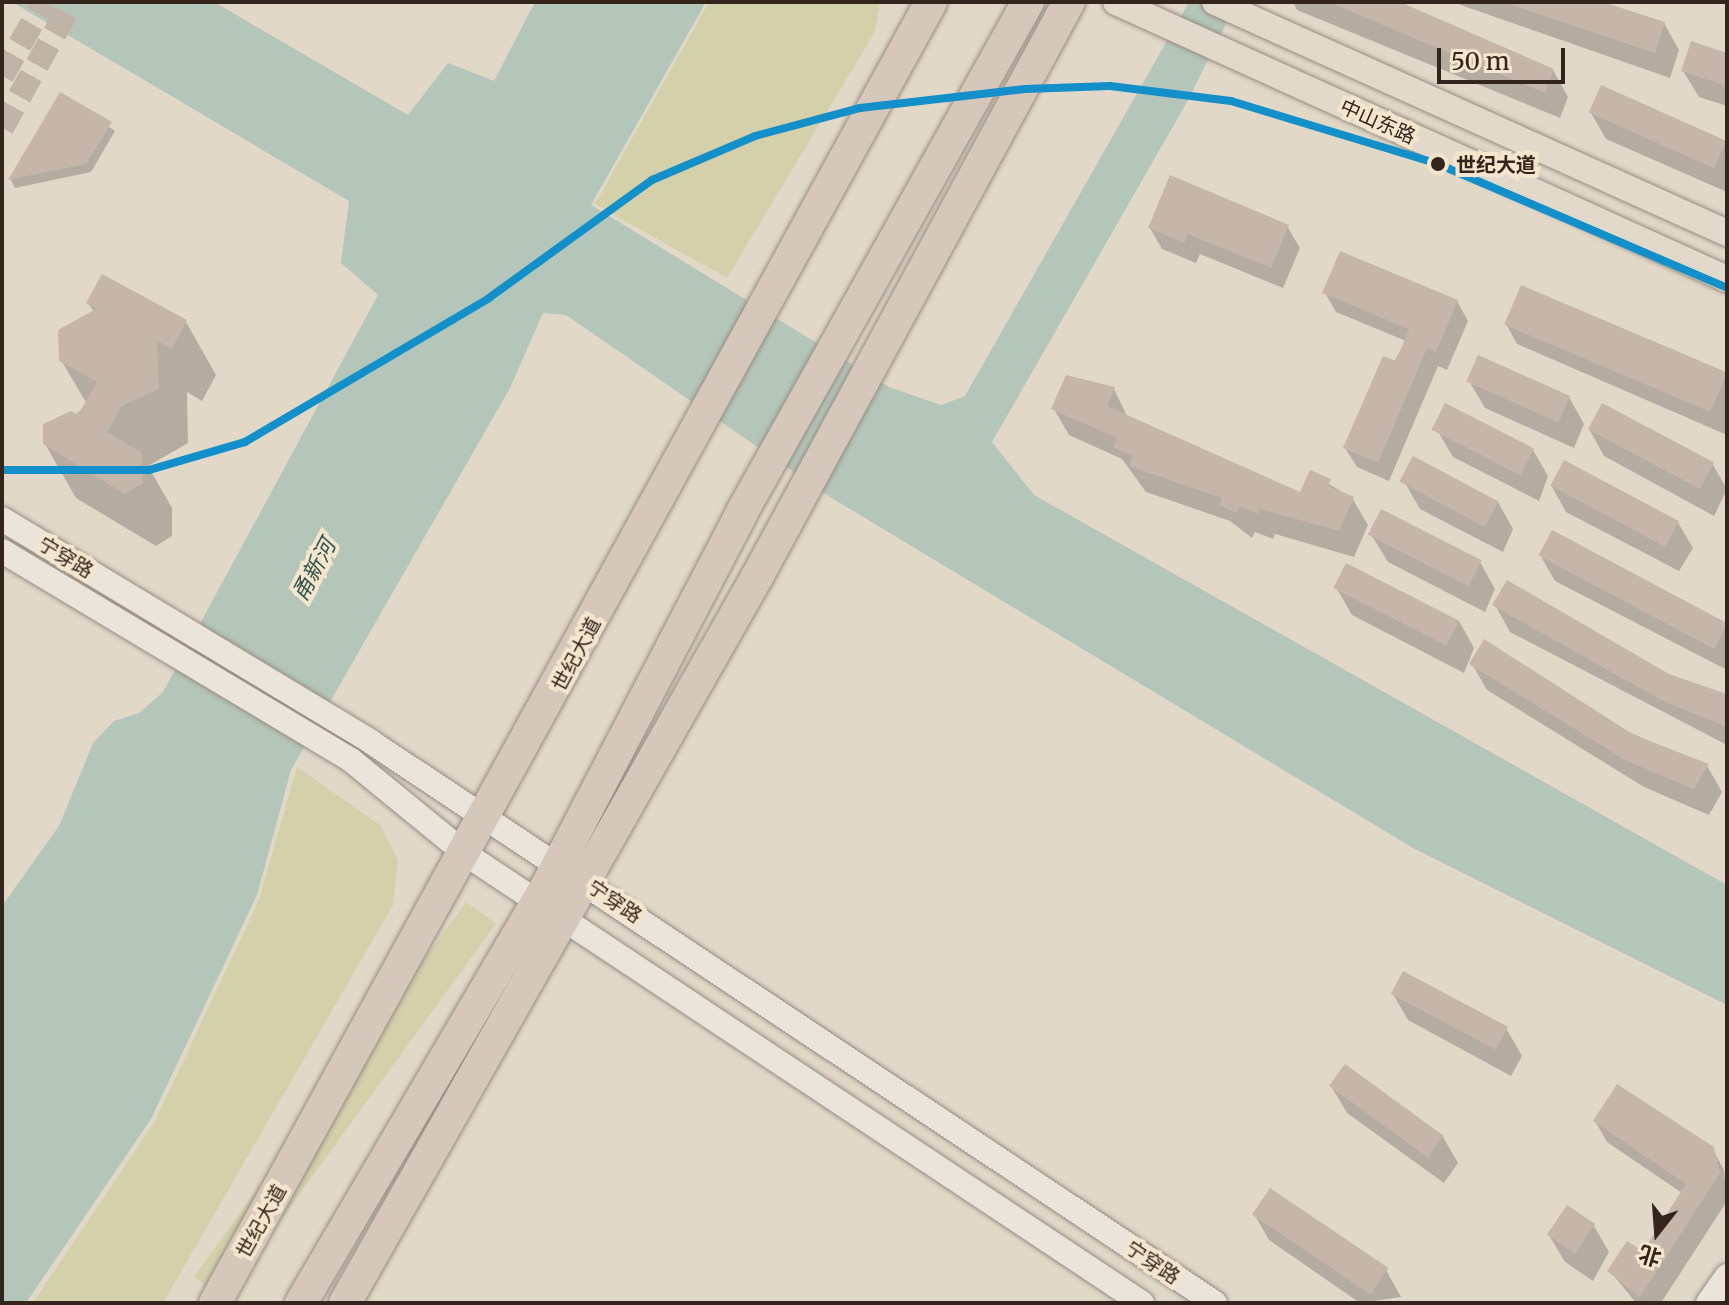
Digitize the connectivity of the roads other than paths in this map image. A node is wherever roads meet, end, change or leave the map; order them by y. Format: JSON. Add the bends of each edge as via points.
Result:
{"nodes":[{"id":1,"x":931,"y":2,"type":"edge"},
{"id":2,"x":1028,"y":2,"type":"edge"},
{"id":3,"x":1069,"y":2,"type":"edge"},
{"id":4,"x":1116,"y":2,"type":"edge"},
{"id":5,"x":1215,"y":2,"type":"edge"},
{"id":6,"x":1727,"y":233,"type":"edge"},
{"id":7,"x":1727,"y":279,"type":"edge"},
{"id":8,"x":2,"y":519,"type":"edge"},
{"id":9,"x":2,"y":551,"type":"edge"},
{"id":10,"x":487,"y":818,"type":"junction"},
{"id":11,"x":467,"y":855,"type":"junction"},
{"id":12,"x":557,"y":864,"type":"junction"},
{"id":13,"x":584,"y":881,"type":"junction"},
{"id":14,"x":550,"y":911,"type":"junction"},
{"id":15,"x":1727,"y":1276,"type":"edge"},
{"id":16,"x":215,"y":1303,"type":"edge"},
{"id":17,"x":301,"y":1303,"type":"edge"},
{"id":18,"x":345,"y":1303,"type":"edge"},
{"id":19,"x":1142,"y":1303,"type":"edge"},
{"id":20,"x":1215,"y":1303,"type":"edge"},
{"id":21,"x":1708,"y":1303,"type":"edge"}],
"edges":[{"from":1,"to":10,"type":"highway","name":"世纪大道"},
{"from":2,"to":12,"type":"highway","via":[[832,361],[742,512]]},
{"from":3,"to":13,"type":"highway"},
{"from":4,"to":7,"type":"main road","name":"中山东路"},
{"from":5,"to":6,"type":"main road","name":"中山东路"},
{"from":8,"to":10,"type":"main road","name":"宁穿路"},
{"from":9,"to":11,"type":"main road","name":"宁穿路","via":[[351,760]]},
{"from":10,"to":11,"type":"highway","name":"世纪大道"},
{"from":10,"to":12,"type":"main road","name":"宁穿路"},
{"from":11,"to":14,"type":"main road","name":"宁穿路"},
{"from":11,"to":16,"type":"highway","name":"世纪大道"},
{"from":12,"to":13,"type":"main road","name":"宁穿路"},
{"from":12,"to":14,"type":"highway"},
{"from":13,"to":14,"type":"highway"},
{"from":13,"to":20,"type":"main road","name":"宁穿路"},
{"from":14,"to":17,"type":"highway"},
{"from":14,"to":18,"type":"highway"},
{"from":14,"to":19,"type":"main road","name":"宁穿路"},
{"from":15,"to":21,"type":"main road"}]}
